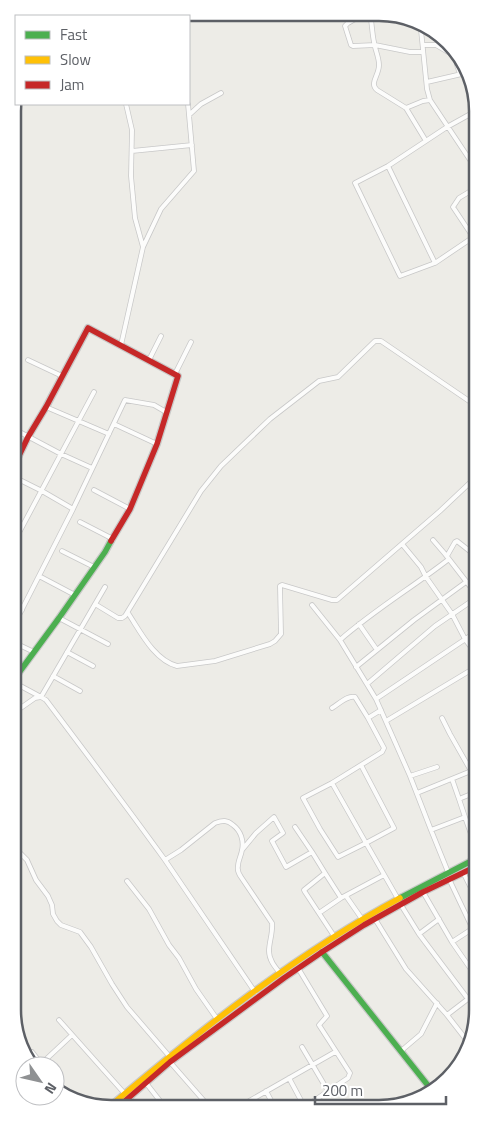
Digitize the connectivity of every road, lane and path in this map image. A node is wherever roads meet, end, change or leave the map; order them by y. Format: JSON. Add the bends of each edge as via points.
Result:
{"nodes":[{"id":1,"x":350,"y":21,"type":"edge"},
{"id":2,"x":371,"y":21,"type":"edge"},
{"id":3,"x":422,"y":32,"type":"edge"},
{"id":4,"x":374,"y":45,"type":"junction"},
{"id":5,"x":422,"y":46,"type":"junction"},
{"id":6,"x":446,"y":51,"type":"edge"},
{"id":7,"x":423,"y":52,"type":"junction"},
{"id":8,"x":459,"y":71,"type":"edge"},
{"id":9,"x":460,"y":74,"type":"joint"},
{"id":10,"x":427,"y":82,"type":"junction"},
{"id":11,"x":221,"y":93,"type":"dead end"},
{"id":12,"x":430,"y":100,"type":"junction"},
{"id":13,"x":126,"y":105,"type":"edge"},
{"id":14,"x":188,"y":105,"type":"edge"},
{"id":15,"x":406,"y":108,"type":"junction"},
{"id":16,"x":189,"y":115,"type":"junction"},
{"id":17,"x":469,"y":116,"type":"edge"},
{"id":18,"x":448,"y":127,"type":"junction"},
{"id":19,"x":426,"y":141,"type":"junction"},
{"id":20,"x":192,"y":145,"type":"junction"},
{"id":21,"x":132,"y":151,"type":"junction"},
{"id":22,"x":469,"y":158,"type":"edge"},
{"id":23,"x":388,"y":166,"type":"junction"},
{"id":24,"x":469,"y":192,"type":"edge"},
{"id":25,"x":469,"y":229,"type":"edge"},
{"id":26,"x":469,"y":240,"type":"edge"},
{"id":27,"x":143,"y":247,"type":"junction"},
{"id":28,"x":436,"y":263,"type":"junction"},
{"id":29,"x":160,"y":336,"type":"dead end"},
{"id":30,"x":191,"y":342,"type":"dead end"},
{"id":31,"x":121,"y":345,"type":"junction"},
{"id":32,"x":28,"y":360,"type":"dead end"},
{"id":33,"x":149,"y":360,"type":"junction"},
{"id":34,"x":175,"y":374,"type":"junction"},
{"id":35,"x":62,"y":376,"type":"junction"},
{"id":36,"x":94,"y":392,"type":"dead end"},
{"id":37,"x":469,"y":401,"type":"edge"},
{"id":38,"x":46,"y":407,"type":"junction"},
{"id":39,"x":166,"y":412,"type":"junction"},
{"id":40,"x":79,"y":421,"type":"junction"},
{"id":41,"x":114,"y":424,"type":"junction"},
{"id":42,"x":21,"y":433,"type":"edge"},
{"id":43,"x":109,"y":434,"type":"junction"},
{"id":44,"x":28,"y":437,"type":"junction"},
{"id":45,"x":157,"y":444,"type":"junction"},
{"id":46,"x":21,"y":452,"type":"edge"},
{"id":47,"x":61,"y":454,"type":"junction"},
{"id":48,"x":92,"y":468,"type":"junction"},
{"id":49,"x":21,"y":480,"type":"edge"},
{"id":50,"x":469,"y":481,"type":"edge"},
{"id":51,"x":94,"y":490,"type":"dead end"},
{"id":52,"x":42,"y":491,"type":"junction"},
{"id":53,"x":73,"y":509,"type":"junction"},
{"id":54,"x":130,"y":509,"type":"junction"},
{"id":55,"x":80,"y":522,"type":"dead end"},
{"id":56,"x":21,"y":529,"type":"edge"},
{"id":57,"x":113,"y":539,"type":"junction"},
{"id":58,"x":433,"y":540,"type":"dead end"},
{"id":59,"x":402,"y":544,"type":"junction"},
{"id":60,"x":469,"y":550,"type":"edge"},
{"id":61,"x":62,"y":551,"type":"dead end"},
{"id":62,"x":448,"y":557,"type":"junction"},
{"id":63,"x":94,"y":568,"type":"junction"},
{"id":64,"x":39,"y":576,"type":"junction"},
{"id":65,"x":426,"y":577,"type":"junction"},
{"id":66,"x":466,"y":582,"type":"junction"},
{"id":67,"x":105,"y":586,"type":"dead end"},
{"id":68,"x":469,"y":586,"type":"edge"},
{"id":69,"x":75,"y":595,"type":"junction"},
{"id":70,"x":442,"y":600,"type":"junction"},
{"id":71,"x":469,"y":603,"type":"edge"},
{"id":72,"x":95,"y":604,"type":"junction"},
{"id":73,"x":312,"y":605,"type":"dead end"},
{"id":74,"x":22,"y":610,"type":"edge"},
{"id":75,"x":128,"y":613,"type":"junction"},
{"id":76,"x":452,"y":614,"type":"junction"},
{"id":77,"x":59,"y":618,"type":"junction"},
{"id":78,"x":359,"y":624,"type":"junction"},
{"id":79,"x":80,"y":629,"type":"junction"},
{"id":80,"x":469,"y":636,"type":"edge"},
{"id":81,"x":465,"y":639,"type":"junction"},
{"id":82,"x":340,"y":640,"type":"junction"},
{"id":83,"x":108,"y":644,"type":"dead end"},
{"id":84,"x":469,"y":644,"type":"edge"},
{"id":85,"x":21,"y":646,"type":"edge"},
{"id":86,"x":377,"y":650,"type":"junction"},
{"id":87,"x":34,"y":652,"type":"junction"},
{"id":88,"x":67,"y":652,"type":"junction"},
{"id":89,"x":93,"y":666,"type":"dead end"},
{"id":90,"x":356,"y":667,"type":"junction"},
{"id":91,"x":21,"y":670,"type":"edge"},
{"id":92,"x":469,"y":671,"type":"edge"},
{"id":93,"x":53,"y":676,"type":"junction"},
{"id":94,"x":367,"y":684,"type":"junction"},
{"id":95,"x":21,"y":686,"type":"edge"},
{"id":96,"x":80,"y":691,"type":"dead end"},
{"id":97,"x":41,"y":697,"type":"junction"},
{"id":98,"x":376,"y":699,"type":"junction"},
{"id":99,"x":21,"y":708,"type":"edge"},
{"id":100,"x":332,"y":708,"type":"dead end"},
{"id":101,"x":381,"y":710,"type":"junction"},
{"id":102,"x":368,"y":718,"type":"junction"},
{"id":103,"x":442,"y":718,"type":"dead end"},
{"id":104,"x":386,"y":721,"type":"junction"},
{"id":105,"x":361,"y":765,"type":"junction"},
{"id":106,"x":437,"y":767,"type":"dead end"},
{"id":107,"x":469,"y":767,"type":"edge"},
{"id":108,"x":469,"y":772,"type":"edge"},
{"id":109,"x":410,"y":776,"type":"junction"},
{"id":110,"x":452,"y":779,"type":"junction"},
{"id":111,"x":332,"y":783,"type":"junction"},
{"id":112,"x":417,"y":793,"type":"junction"},
{"id":113,"x":469,"y":795,"type":"edge"},
{"id":114,"x":459,"y":799,"type":"junction"},
{"id":115,"x":465,"y":817,"type":"junction"},
{"id":116,"x":295,"y":827,"type":"dead end"},
{"id":117,"x":469,"y":828,"type":"edge"},
{"id":118,"x":431,"y":830,"type":"junction"},
{"id":119,"x":366,"y":843,"type":"junction"},
{"id":120,"x":242,"y":850,"type":"junction"},
{"id":121,"x":312,"y":852,"type":"junction"},
{"id":122,"x":21,"y":854,"type":"edge"},
{"id":123,"x":166,"y":860,"type":"junction"},
{"id":124,"x":469,"y":862,"type":"edge"},
{"id":125,"x":469,"y":869,"type":"edge"},
{"id":126,"x":448,"y":872,"type":"junction"},
{"id":127,"x":463,"y":872,"type":"junction"},
{"id":128,"x":325,"y":873,"type":"junction"},
{"id":129,"x":384,"y":875,"type":"junction"},
{"id":130,"x":449,"y":879,"type":"junction"},
{"id":131,"x":127,"y":881,"type":"dead end"},
{"id":132,"x":469,"y":884,"type":"edge"},
{"id":133,"x":423,"y":892,"type":"junction"},
{"id":134,"x":346,"y":896,"type":"junction"},
{"id":135,"x":341,"y":898,"type":"junction"},
{"id":136,"x":398,"y":899,"type":"junction"},
{"id":137,"x":401,"y":905,"type":"junction"},
{"id":138,"x":319,"y":913,"type":"junction"},
{"id":139,"x":362,"y":919,"type":"junction"},
{"id":140,"x":376,"y":919,"type":"junction"},
{"id":141,"x":439,"y":919,"type":"junction"},
{"id":142,"x":469,"y":922,"type":"edge"},
{"id":143,"x":469,"y":931,"type":"edge"},
{"id":144,"x":418,"y":934,"type":"junction"},
{"id":145,"x":334,"y":936,"type":"junction"},
{"id":146,"x":452,"y":942,"type":"junction"},
{"id":147,"x":322,"y":952,"type":"junction"},
{"id":148,"x":469,"y":966,"type":"edge"},
{"id":149,"x":298,"y":968,"type":"junction"},
{"id":150,"x":280,"y":973,"type":"junction"},
{"id":151,"x":255,"y":992,"type":"junction"},
{"id":152,"x":468,"y":998,"type":"joint"},
{"id":153,"x":437,"y":1003,"type":"junction"},
{"id":154,"x":447,"y":1015,"type":"junction"},
{"id":155,"x":217,"y":1019,"type":"junction"},
{"id":156,"x":59,"y":1020,"type":"dead end"},
{"id":157,"x":72,"y":1035,"type":"junction"},
{"id":158,"x":464,"y":1037,"type":"edge"},
{"id":159,"x":302,"y":1047,"type":"dead end"},
{"id":160,"x":401,"y":1051,"type":"junction"},
{"id":161,"x":32,"y":1052,"type":"dead end"},
{"id":162,"x":335,"y":1052,"type":"junction"},
{"id":163,"x":35,"y":1056,"type":"edge"},
{"id":164,"x":51,"y":1056,"type":"edge"},
{"id":165,"x":170,"y":1060,"type":"junction"},
{"id":166,"x":313,"y":1065,"type":"junction"},
{"id":167,"x":289,"y":1078,"type":"junction"},
{"id":168,"x":146,"y":1083,"type":"junction"},
{"id":169,"x":428,"y":1086,"type":"edge"},
{"id":170,"x":266,"y":1091,"type":"junction"},
{"id":171,"x":328,"y":1091,"type":"junction"},
{"id":172,"x":124,"y":1094,"type":"junction"},
{"id":173,"x":118,"y":1100,"type":"edge"},
{"id":174,"x":125,"y":1100,"type":"edge"},
{"id":175,"x":159,"y":1100,"type":"edge"},
{"id":176,"x":203,"y":1100,"type":"edge"},
{"id":177,"x":251,"y":1100,"type":"edge"},
{"id":178,"x":271,"y":1100,"type":"edge"},
{"id":179,"x":302,"y":1100,"type":"edge"},
{"id":180,"x":314,"y":1100,"type":"edge"}],
"edges":[{"from":1,"to":4,"type":"street","via":[[345,26],[350,44]]},
{"from":2,"to":4,"type":"street"},
{"from":3,"to":5,"type":"street"},
{"from":4,"to":7,"type":"street"},
{"from":4,"to":15,"type":"street","via":[[379,66],[373,87]]},
{"from":5,"to":6,"type":"street","via":[[436,45]]},
{"from":5,"to":7,"type":"street"},
{"from":7,"to":10,"type":"street"},
{"from":8,"to":9,"type":"street"},
{"from":9,"to":10,"type":"street"},
{"from":10,"to":12,"type":"street"},
{"from":11,"to":16,"type":"street"},
{"from":12,"to":15,"type":"street"},
{"from":12,"to":18,"type":"street"},
{"from":13,"to":21,"type":"street","via":[[132,130]]},
{"from":14,"to":16,"type":"street"},
{"from":15,"to":19,"type":"street"},
{"from":16,"to":20,"type":"street"},
{"from":17,"to":18,"type":"street"},
{"from":18,"to":19,"type":"street"},
{"from":18,"to":22,"type":"street"},
{"from":19,"to":23,"type":"street"},
{"from":20,"to":21,"type":"street"},
{"from":20,"to":27,"type":"street","via":[[194,171],[161,209]]},
{"from":21,"to":27,"type":"street","via":[[135,218]]},
{"from":23,"to":28,"type":"street"},
{"from":23,"to":28,"type":"street","via":[[355,183],[400,276]]},
{"from":24,"to":25,"type":"street","via":[[453,206]]},
{"from":26,"to":28,"type":"street"},
{"from":27,"to":31,"type":"street"},
{"from":29,"to":33,"type":"street"},
{"from":30,"to":34,"type":"street"},
{"from":31,"to":33,"type":"main road"},
{"from":31,"to":35,"type":"main road","via":[[88,328]]},
{"from":32,"to":35,"type":"street"},
{"from":33,"to":34,"type":"main road"},
{"from":34,"to":39,"type":"main road","via":[[178,376]]},
{"from":35,"to":38,"type":"main road"},
{"from":36,"to":40,"type":"street"},
{"from":37,"to":75,"type":"street","via":[[381,341],[375,341],[338,377],[319,381],[270,418],[221,466],[201,491]]},
{"from":38,"to":40,"type":"street"},
{"from":38,"to":44,"type":"main road"},
{"from":39,"to":41,"type":"street","via":[[125,400]]},
{"from":39,"to":45,"type":"main road"},
{"from":40,"to":43,"type":"street"},
{"from":40,"to":47,"type":"street"},
{"from":41,"to":43,"type":"street"},
{"from":41,"to":45,"type":"street"},
{"from":42,"to":44,"type":"street"},
{"from":43,"to":48,"type":"street"},
{"from":44,"to":46,"type":"main road"},
{"from":44,"to":47,"type":"street"},
{"from":45,"to":54,"type":"main road"},
{"from":47,"to":48,"type":"street"},
{"from":47,"to":52,"type":"street"},
{"from":48,"to":53,"type":"street"},
{"from":49,"to":52,"type":"street"},
{"from":50,"to":59,"type":"street"},
{"from":51,"to":54,"type":"street"},
{"from":52,"to":53,"type":"street"},
{"from":52,"to":56,"type":"street"},
{"from":53,"to":64,"type":"street"},
{"from":54,"to":57,"type":"main road"},
{"from":55,"to":57,"type":"street"},
{"from":57,"to":63,"type":"main road"},
{"from":58,"to":62,"type":"street"},
{"from":59,"to":65,"type":"street"},
{"from":59,"to":75,"type":"street","via":[[337,600],[280,586],[281,634],[278,638],[270,644],[215,661],[172,665],[152,649]]},
{"from":60,"to":62,"type":"street","via":[[457,541]]},
{"from":61,"to":63,"type":"street"},
{"from":62,"to":65,"type":"street"},
{"from":62,"to":66,"type":"street"},
{"from":63,"to":69,"type":"main road"},
{"from":64,"to":69,"type":"street"},
{"from":64,"to":74,"type":"street"},
{"from":65,"to":70,"type":"street"},
{"from":65,"to":78,"type":"street"},
{"from":66,"to":68,"type":"street"},
{"from":66,"to":70,"type":"street"},
{"from":67,"to":72,"type":"street"},
{"from":69,"to":77,"type":"main road"},
{"from":70,"to":76,"type":"street"},
{"from":70,"to":86,"type":"street"},
{"from":71,"to":76,"type":"street"},
{"from":72,"to":75,"type":"street","via":[[118,618]]},
{"from":72,"to":79,"type":"street"},
{"from":73,"to":82,"type":"street"},
{"from":76,"to":81,"type":"street"},
{"from":76,"to":94,"type":"street"},
{"from":77,"to":79,"type":"street"},
{"from":77,"to":87,"type":"main road"},
{"from":78,"to":82,"type":"street"},
{"from":78,"to":86,"type":"street"},
{"from":79,"to":83,"type":"street"},
{"from":79,"to":88,"type":"street"},
{"from":80,"to":81,"type":"street"},
{"from":81,"to":84,"type":"street"},
{"from":81,"to":98,"type":"street"},
{"from":82,"to":90,"type":"street"},
{"from":85,"to":87,"type":"street"},
{"from":86,"to":90,"type":"street"},
{"from":87,"to":91,"type":"main road"},
{"from":88,"to":89,"type":"street"},
{"from":88,"to":93,"type":"street"},
{"from":90,"to":94,"type":"street"},
{"from":92,"to":104,"type":"street"},
{"from":93,"to":96,"type":"street"},
{"from":93,"to":97,"type":"street"},
{"from":94,"to":98,"type":"street"},
{"from":95,"to":97,"type":"street"},
{"from":97,"to":99,"type":"street"},
{"from":97,"to":123,"type":"street"},
{"from":98,"to":101,"type":"street"},
{"from":100,"to":102,"type":"street","via":[[352,696]]},
{"from":101,"to":102,"type":"street"},
{"from":101,"to":104,"type":"street"},
{"from":102,"to":105,"type":"street","via":[[384,748]]},
{"from":103,"to":107,"type":"street"},
{"from":104,"to":109,"type":"street"},
{"from":105,"to":111,"type":"street"},
{"from":105,"to":119,"type":"street","via":[[394,828]]},
{"from":106,"to":109,"type":"street"},
{"from":108,"to":110,"type":"street"},
{"from":109,"to":112,"type":"street"},
{"from":110,"to":112,"type":"street"},
{"from":110,"to":114,"type":"street"},
{"from":111,"to":119,"type":"street"},
{"from":111,"to":119,"type":"street","via":[[303,798],[316,822],[338,857]]},
{"from":112,"to":118,"type":"street"},
{"from":113,"to":114,"type":"street"},
{"from":114,"to":115,"type":"street"},
{"from":115,"to":117,"type":"street"},
{"from":115,"to":118,"type":"street"},
{"from":116,"to":121,"type":"street"},
{"from":118,"to":126,"type":"street"},
{"from":119,"to":129,"type":"street"},
{"from":120,"to":121,"type":"street","via":[[274,817],[282,833],[272,841],[286,867]]},
{"from":120,"to":123,"type":"street","via":[[238,829],[221,820]]},
{"from":120,"to":150,"type":"street","via":[[238,871],[272,923],[269,951]]},
{"from":121,"to":128,"type":"street"},
{"from":122,"to":165,"type":"street","via":[[52,905],[57,921],[80,932],[127,1008]]},
{"from":123,"to":151,"type":"street"},
{"from":124,"to":126,"type":"main road"},
{"from":125,"to":127,"type":"main road"},
{"from":126,"to":136,"type":"main road"},
{"from":127,"to":130,"type":"main road"},
{"from":127,"to":132,"type":"street"},
{"from":128,"to":135,"type":"street"},
{"from":128,"to":138,"type":"street","via":[[304,890]]},
{"from":129,"to":134,"type":"street"},
{"from":129,"to":136,"type":"street"},
{"from":130,"to":133,"type":"main road"},
{"from":130,"to":142,"type":"street"},
{"from":131,"to":155,"type":"street","via":[[149,909]]},
{"from":133,"to":137,"type":"main road"},
{"from":133,"to":141,"type":"street"},
{"from":134,"to":135,"type":"street"},
{"from":134,"to":139,"type":"street"},
{"from":135,"to":138,"type":"street"},
{"from":136,"to":139,"type":"main road"},
{"from":137,"to":140,"type":"main road"},
{"from":137,"to":144,"type":"street"},
{"from":138,"to":145,"type":"street"},
{"from":139,"to":145,"type":"main road"},
{"from":140,"to":147,"type":"main road"},
{"from":140,"to":153,"type":"street","via":[[406,968]]},
{"from":141,"to":144,"type":"street"},
{"from":141,"to":146,"type":"street"},
{"from":143,"to":146,"type":"street"},
{"from":144,"to":152,"type":"street"},
{"from":145,"to":150,"type":"main road"},
{"from":146,"to":148,"type":"street"},
{"from":147,"to":149,"type":"main road"},
{"from":147,"to":160,"type":"main road"},
{"from":149,"to":162,"type":"street","via":[[327,1016],[319,1026]]},
{"from":149,"to":165,"type":"main road"},
{"from":150,"to":151,"type":"main road"},
{"from":151,"to":155,"type":"main road"},
{"from":152,"to":154,"type":"street"},
{"from":153,"to":154,"type":"street"},
{"from":153,"to":160,"type":"street","via":[[421,1034]]},
{"from":154,"to":158,"type":"street"},
{"from":155,"to":165,"type":"main road"},
{"from":156,"to":157,"type":"street"},
{"from":157,"to":164,"type":"street"},
{"from":157,"to":172,"type":"street"},
{"from":159,"to":166,"type":"street"},
{"from":160,"to":169,"type":"main road"},
{"from":161,"to":163,"type":"street"},
{"from":162,"to":166,"type":"street"},
{"from":162,"to":171,"type":"street","via":[[350,1073],[348,1078]]},
{"from":165,"to":168,"type":"main road"},
{"from":165,"to":172,"type":"main road"},
{"from":165,"to":176,"type":"street"},
{"from":166,"to":167,"type":"street"},
{"from":166,"to":171,"type":"street"},
{"from":167,"to":170,"type":"street"},
{"from":167,"to":179,"type":"street"},
{"from":168,"to":174,"type":"main road"},
{"from":168,"to":175,"type":"street"},
{"from":170,"to":177,"type":"street"},
{"from":170,"to":178,"type":"street"},
{"from":171,"to":180,"type":"street"},
{"from":172,"to":173,"type":"main road"}]}
